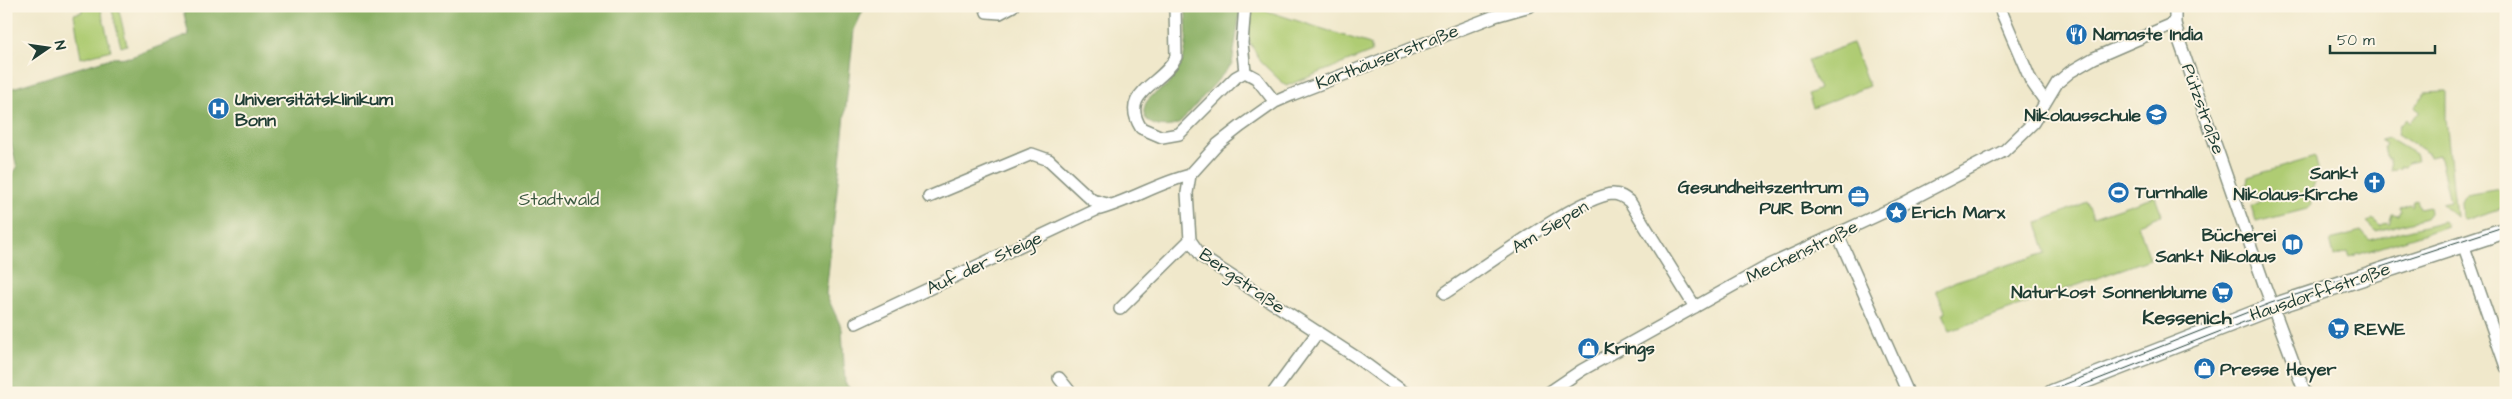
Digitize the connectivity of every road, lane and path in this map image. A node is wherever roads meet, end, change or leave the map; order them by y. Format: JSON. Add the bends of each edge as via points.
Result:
{"nodes":[{"id":1,"x":984,"y":6,"type":"edge"},
{"id":2,"x":1013,"y":6,"type":"edge"},
{"id":3,"x":1175,"y":6,"type":"edge"},
{"id":4,"x":1245,"y":6,"type":"edge"},
{"id":5,"x":1530,"y":6,"type":"edge"},
{"id":6,"x":1999,"y":6,"type":"edge"},
{"id":7,"x":2175,"y":6,"type":"edge"},
{"id":8,"x":2175,"y":23,"type":"junction"},
{"id":9,"x":1245,"y":72,"type":"junction"},
{"id":10,"x":2045,"y":101,"type":"junction"},
{"id":11,"x":1274,"y":102,"type":"junction"},
{"id":12,"x":1190,"y":175,"type":"junction"},
{"id":13,"x":929,"y":197,"type":"dead end"},
{"id":14,"x":1112,"y":206,"type":"junction"},
{"id":15,"x":2506,"y":230,"type":"edge"},
{"id":16,"x":1838,"y":235,"type":"junction"},
{"id":17,"x":1190,"y":240,"type":"junction"},
{"id":18,"x":2463,"y":244,"type":"junction"},
{"id":19,"x":1446,"y":292,"type":"dead end"},
{"id":20,"x":2272,"y":306,"type":"junction"},
{"id":21,"x":1695,"y":307,"type":"junction"},
{"id":22,"x":1120,"y":309,"type":"dead end"},
{"id":23,"x":856,"y":323,"type":"dead end"},
{"id":24,"x":1318,"y":332,"type":"junction"},
{"id":25,"x":2506,"y":367,"type":"edge"},
{"id":26,"x":1059,"y":378,"type":"dead end"},
{"id":27,"x":1071,"y":393,"type":"edge"},
{"id":28,"x":1273,"y":393,"type":"edge"},
{"id":29,"x":1405,"y":393,"type":"edge"},
{"id":30,"x":1548,"y":393,"type":"edge"},
{"id":31,"x":1908,"y":393,"type":"edge"},
{"id":32,"x":2052,"y":393,"type":"edge"},
{"id":33,"x":2305,"y":393,"type":"edge"}],
"edges":[{"from":1,"to":2,"type":"street","via":[[987,12],[994,14]]},
{"from":3,"to":9,"type":"street","via":[[1176,57],[1134,105],[1141,128],[1162,137],[1179,134],[1236,77]]},
{"from":4,"to":9,"type":"street","via":[[1242,43]]},
{"from":5,"to":11,"type":"street","name":"Karthäuserstraße","via":[[1389,56]]},
{"from":6,"to":10,"type":"street","via":[[2031,81]]},
{"from":7,"to":8,"type":"street","name":"Pützstraße"},
{"from":8,"to":10,"type":"street","name":"Mechenstraße","via":[[2080,65],[2057,83]]},
{"from":8,"to":20,"type":"street","name":"Pützstraße"},
{"from":9,"to":11,"type":"street","via":[[1256,78]]},
{"from":10,"to":16,"type":"street","name":"Mechenstraße","via":[[2033,123],[2004,151]]},
{"from":11,"to":12,"type":"street","via":[[1218,144]]},
{"from":12,"to":14,"type":"street","name":"Auf der Steige","via":[[1168,180]]},
{"from":12,"to":17,"type":"street","name":"Bergstraße","via":[[1187,193]]},
{"from":13,"to":14,"type":"street","via":[[1032,154],[1049,160],[1092,200]]},
{"from":14,"to":23,"type":"street","name":"Auf der Steige","via":[[1096,210]]},
{"from":15,"to":18,"type":"main road","name":"Hausdorffstraße"},
{"from":16,"to":21,"type":"street","name":"Mechenstraße","via":[[1770,265]]},
{"from":16,"to":31,"type":"street"},
{"from":17,"to":22,"type":"street"},
{"from":17,"to":24,"type":"street","name":"Bergstraße","via":[[1202,257]]},
{"from":18,"to":20,"type":"main road","name":"Hausdorffstraße"},
{"from":18,"to":25,"type":"street"},
{"from":19,"to":21,"type":"street","name":"Am Siepen","via":[[1576,208],[1614,194],[1630,202]]},
{"from":20,"to":32,"type":"main road","name":"Hausdorffstraße"},
{"from":20,"to":33,"type":"street","name":"Pützstraße"},
{"from":21,"to":30,"type":"street","name":"Mechenstraße","via":[[1582,370]]},
{"from":24,"to":28,"type":"street"},
{"from":24,"to":29,"type":"street","name":"Bergstraße"},
{"from":26,"to":27,"type":"street"}]}
